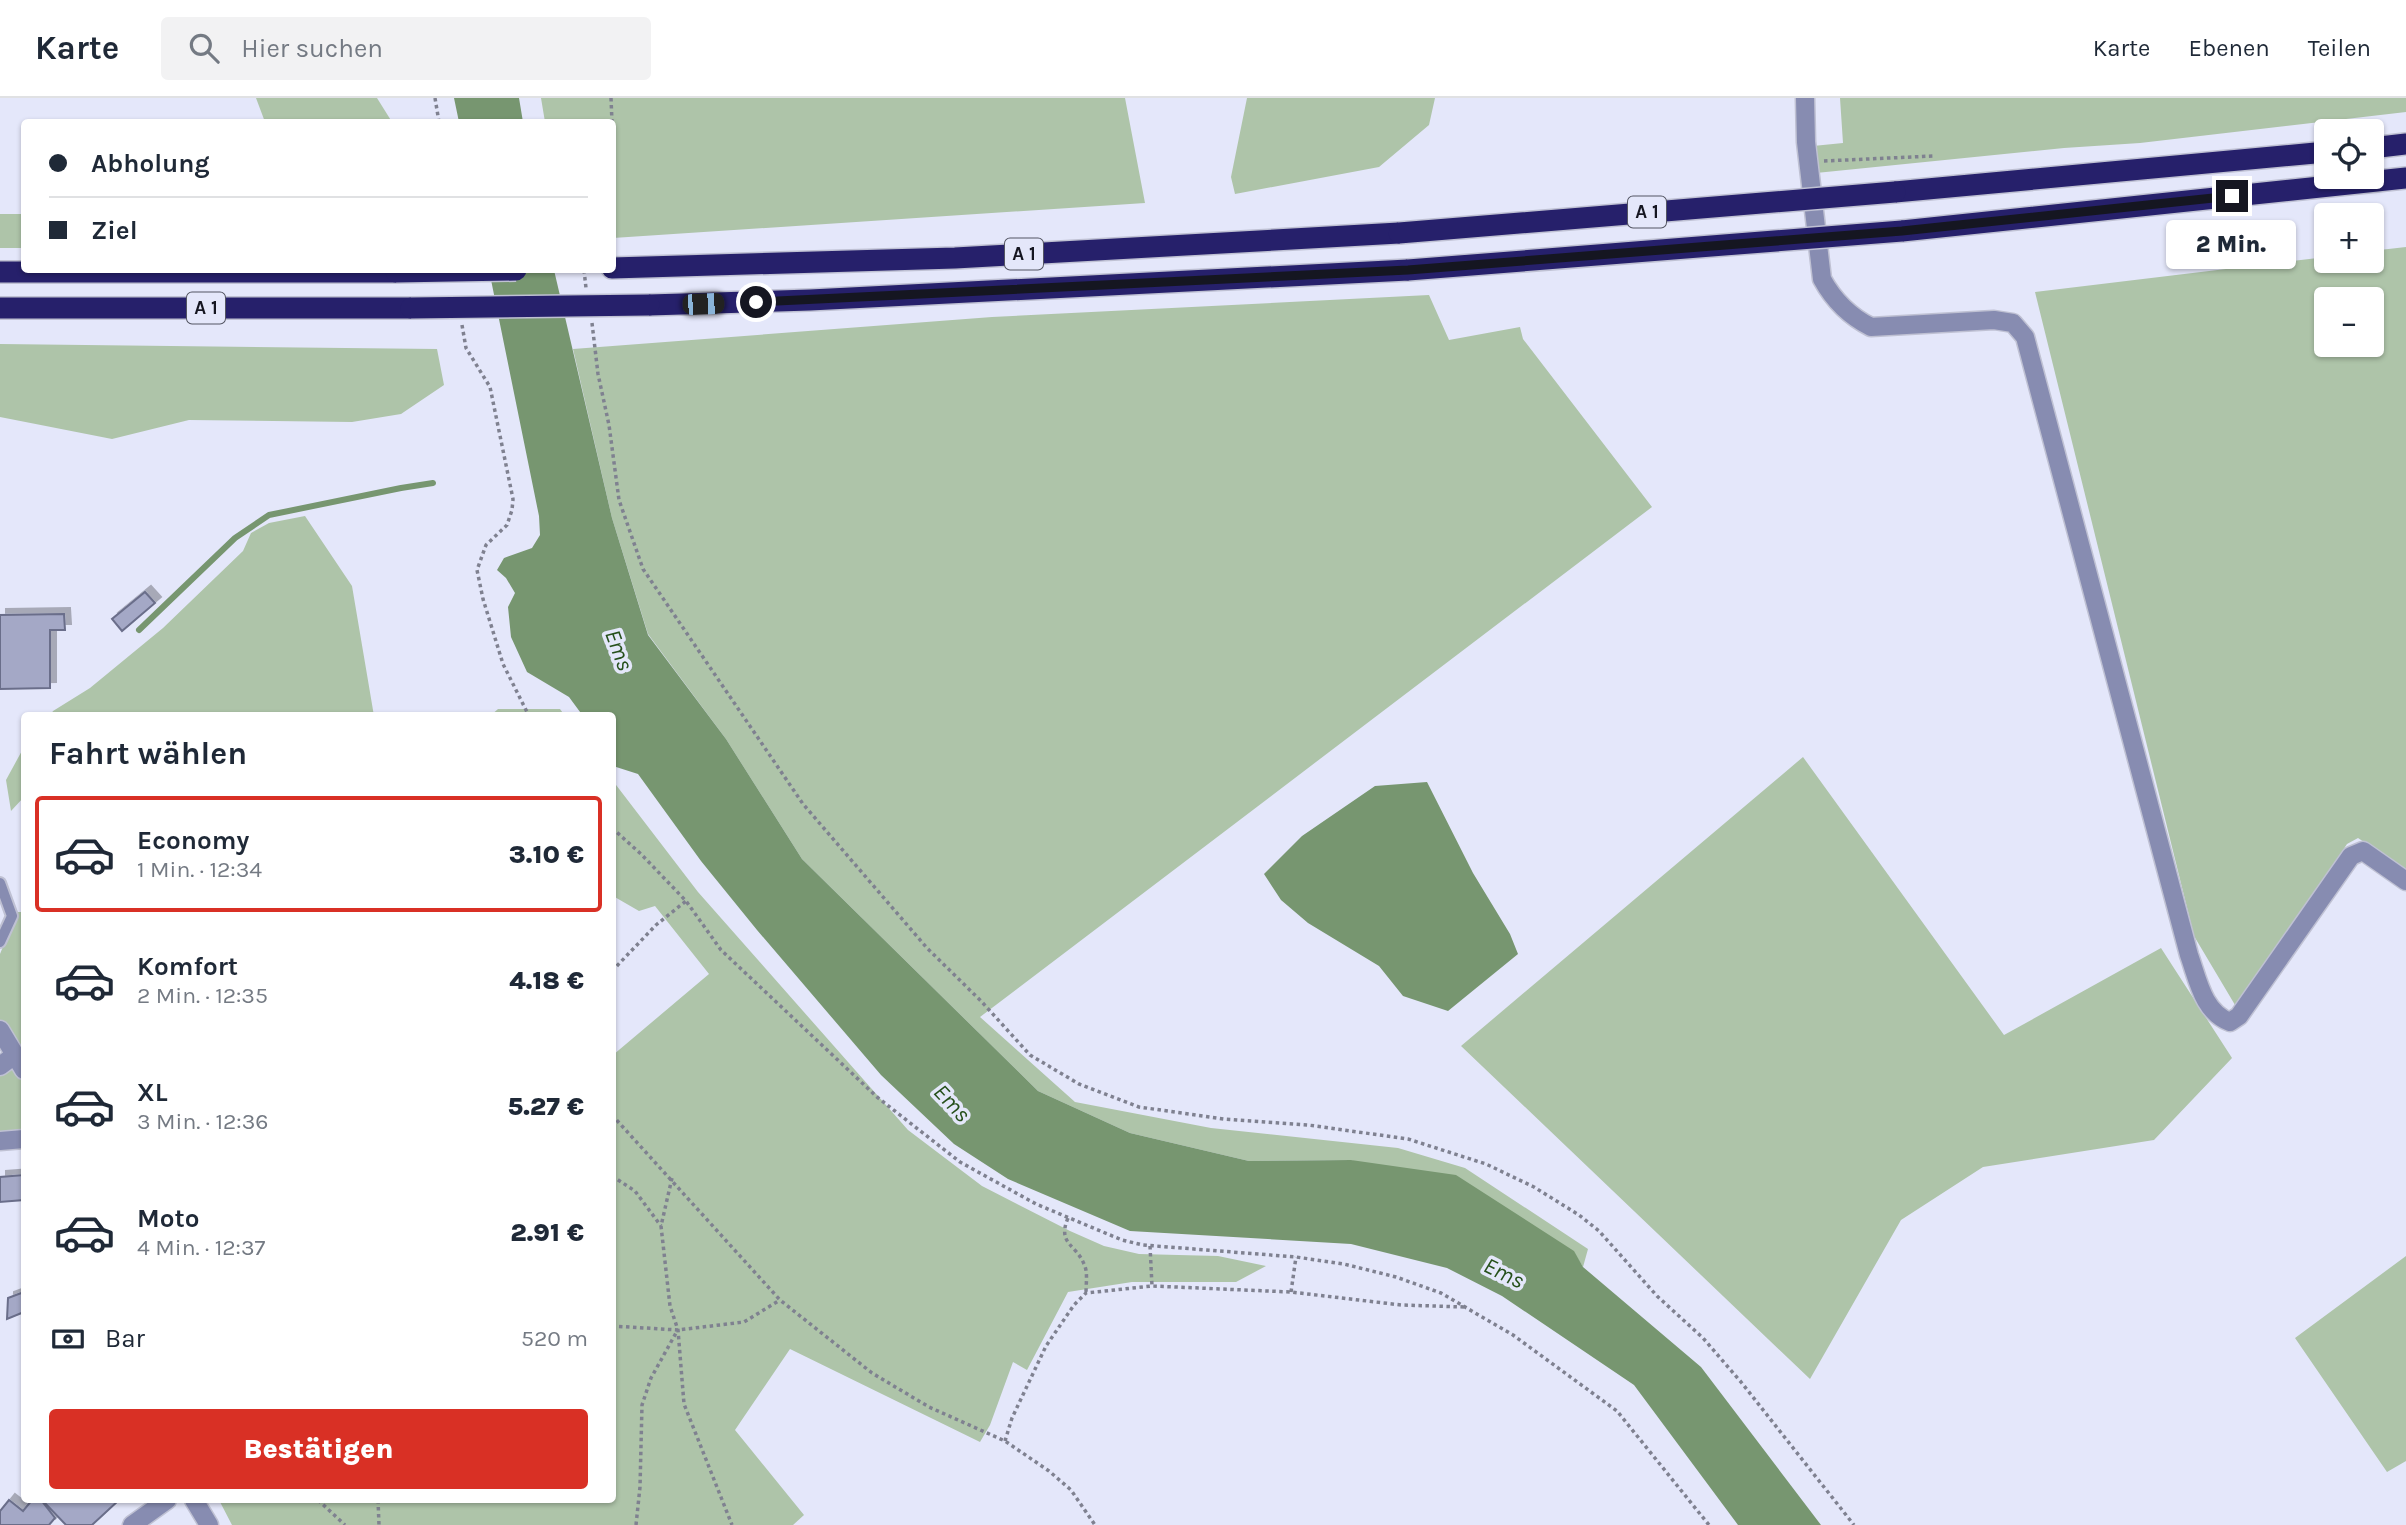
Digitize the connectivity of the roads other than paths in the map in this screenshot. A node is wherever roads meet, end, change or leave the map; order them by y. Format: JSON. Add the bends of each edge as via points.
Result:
{"nodes":[{"id":1,"x":1805,"y":98,"type":"edge"},
{"id":2,"x":2406,"y":144,"type":"edge"},
{"id":3,"x":2384,"y":147,"type":"edge"},
{"id":4,"x":2314,"y":153,"type":"edge"},
{"id":5,"x":2406,"y":178,"type":"edge"},
{"id":6,"x":616,"y":268,"type":"edge"},
{"id":7,"x":0,"y":272,"type":"edge"},
{"id":8,"x":21,"y":272,"type":"edge"},
{"id":9,"x":0,"y":308,"type":"edge"},
{"id":10,"x":2406,"y":881,"type":"edge"},
{"id":11,"x":0,"y":883,"type":"edge"},
{"id":12,"x":0,"y":942,"type":"edge"},
{"id":13,"x":0,"y":1030,"type":"edge"},
{"id":14,"x":20,"y":1062,"type":"edge"},
{"id":15,"x":0,"y":1066,"type":"edge"},
{"id":16,"x":21,"y":1139,"type":"edge"},
{"id":17,"x":0,"y":1142,"type":"edge"},
{"id":18,"x":163,"y":1503,"type":"edge"},
{"id":19,"x":196,"y":1503,"type":"edge"},
{"id":20,"x":132,"y":1525,"type":"edge"},
{"id":21,"x":209,"y":1525,"type":"edge"}],
"edges":[{"from":1,"to":10,"type":"street","via":[[1822,279],[1829,292],[1853,318],[1871,327],[1994,320],[2013,323],[2025,337],[2189,955],[2200,989],[2217,1017],[2230,1022],[2239,1016],[2351,856],[2363,851]]},
{"from":2,"to":3,"type":"highway"},
{"from":4,"to":6,"type":"highway","number":"A 1","bridge":true,"via":[[1399,233],[955,258]]},
{"from":5,"to":9,"type":"highway","number":"A 1","bridge":true,"via":[[1902,231],[1408,270],[649,305]]},
{"from":7,"to":8,"type":"highway","number":"A 1","bridge":true},
{"from":11,"to":12,"type":"lane","via":[[12,916]]},
{"from":13,"to":14,"type":"street"},
{"from":14,"to":15,"type":"street"},
{"from":16,"to":17,"type":"street"},
{"from":18,"to":20,"type":"street"},
{"from":19,"to":21,"type":"street"}]}
